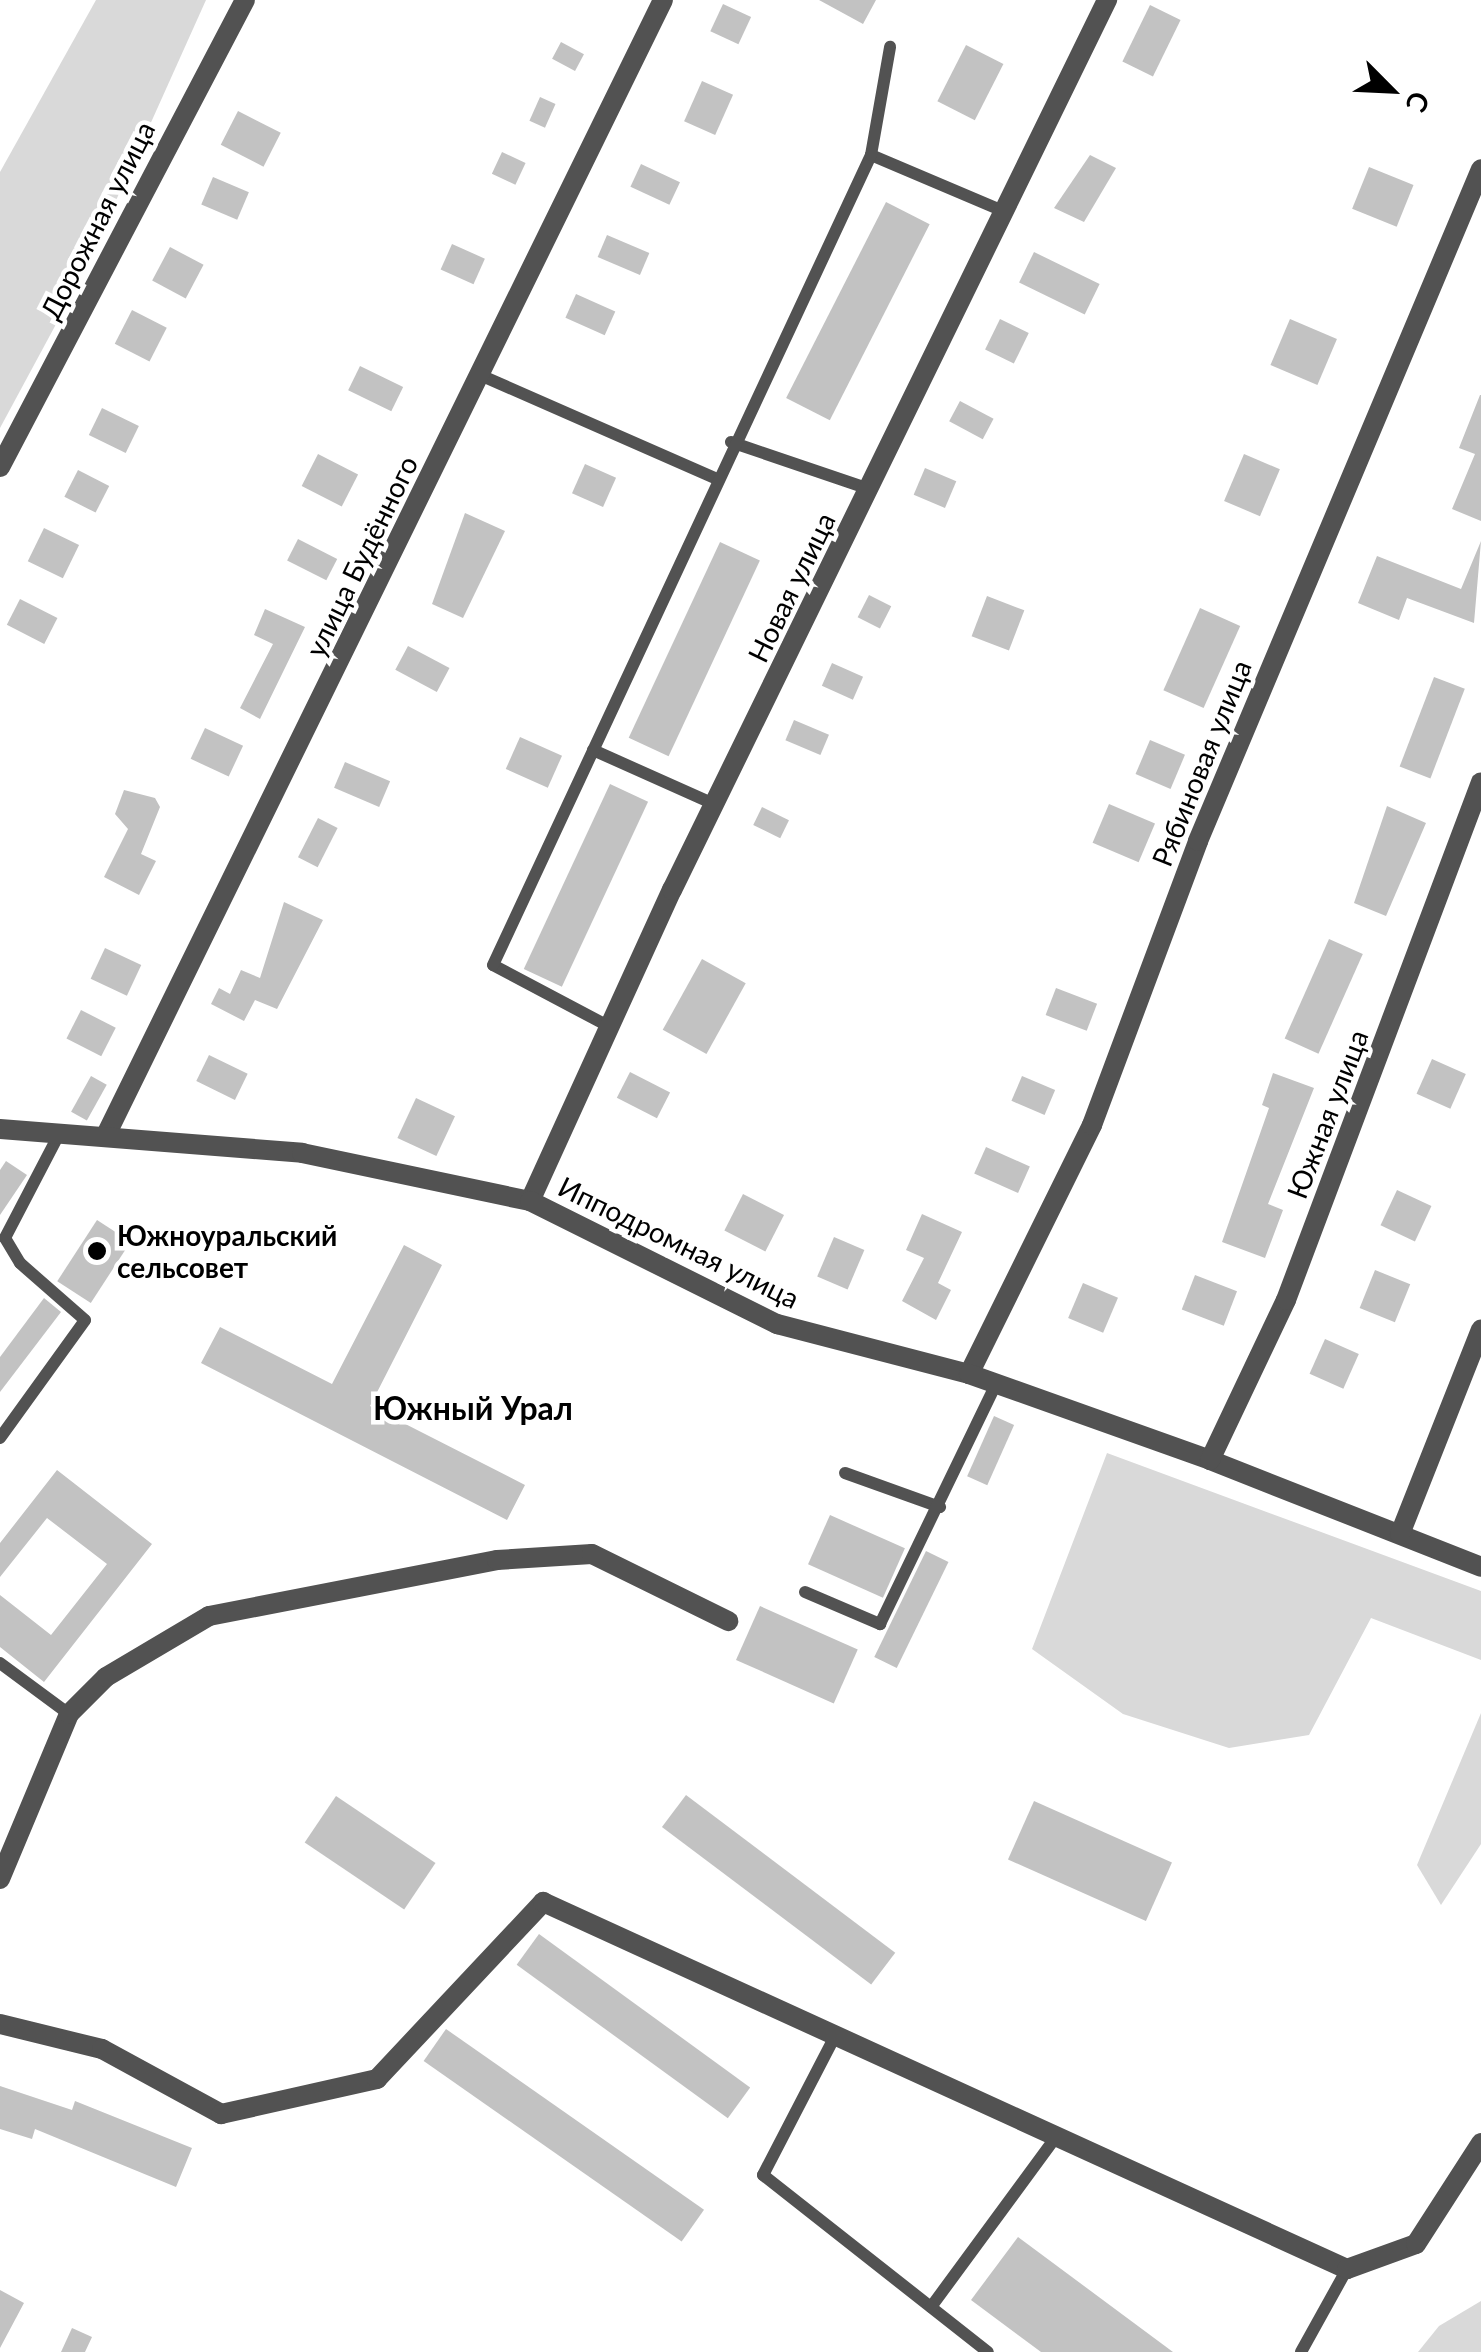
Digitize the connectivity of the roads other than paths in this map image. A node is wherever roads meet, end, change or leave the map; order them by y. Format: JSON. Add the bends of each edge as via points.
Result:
{"nodes":[{"id":1,"x":245,"y":0,"type":"edge"},
{"id":2,"x":662,"y":0,"type":"edge"},
{"id":3,"x":1107,"y":0,"type":"edge"},
{"id":4,"x":890,"y":47,"type":"dead end"},
{"id":5,"x":871,"y":155,"type":"junction"},
{"id":6,"x":1481,"y":169,"type":"edge"},
{"id":7,"x":1006,"y":212,"type":"junction"},
{"id":8,"x":480,"y":375,"type":"junction"},
{"id":9,"x":731,"y":442,"type":"junction"},
{"id":10,"x":0,"y":467,"type":"edge"},
{"id":11,"x":714,"y":478,"type":"junction"},
{"id":12,"x":869,"y":489,"type":"junction"},
{"id":13,"x":593,"y":750,"type":"junction"},
{"id":14,"x":1481,"y":782,"type":"edge"},
{"id":15,"x":714,"y":804,"type":"junction"},
{"id":16,"x":610,"y":1027,"type":"junction"},
{"id":17,"x":0,"y":1129,"type":"edge"},
{"id":18,"x":106,"y":1136,"type":"junction"},
{"id":19,"x":57,"y":1138,"type":"junction"},
{"id":20,"x":530,"y":1201,"type":"junction"},
{"id":21,"x":1481,"y":1329,"type":"edge"},
{"id":22,"x":969,"y":1374,"type":"junction"},
{"id":23,"x":996,"y":1384,"type":"junction"},
{"id":24,"x":0,"y":1438,"type":"edge"},
{"id":25,"x":1210,"y":1460,"type":"junction"},
{"id":26,"x":845,"y":1473,"type":"dead end"},
{"id":27,"x":940,"y":1507,"type":"junction"},
{"id":28,"x":1400,"y":1534,"type":"junction"},
{"id":29,"x":1481,"y":1567,"type":"edge"},
{"id":30,"x":805,"y":1592,"type":"dead end"},
{"id":31,"x":728,"y":1621,"type":"dead end"},
{"id":32,"x":0,"y":1662,"type":"edge"},
{"id":33,"x":69,"y":1714,"type":"junction"},
{"id":34,"x":0,"y":1878,"type":"edge"},
{"id":35,"x":0,"y":2024,"type":"edge"},
{"id":36,"x":833,"y":2040,"type":"junction"},
{"id":37,"x":1054,"y":2142,"type":"junction"},
{"id":38,"x":1481,"y":2142,"type":"edge"},
{"id":39,"x":1347,"y":2269,"type":"junction"},
{"id":40,"x":931,"y":2307,"type":"junction"},
{"id":41,"x":988,"y":2352,"type":"edge"},
{"id":42,"x":1300,"y":2352,"type":"edge"}],
"edges":[{"from":1,"to":10,"type":"street","name":"Дорожная улица"},
{"from":2,"to":8,"type":"street","name":"улица Будённого"},
{"from":3,"to":7,"type":"street","name":"Новая улица"},
{"from":4,"to":5,"type":"lane"},
{"from":5,"to":7,"type":"lane"},
{"from":5,"to":9,"type":"lane"},
{"from":6,"to":22,"type":"street","name":"Рябиновая улица","via":[[1213,804],[1092,1125]]},
{"from":7,"to":12,"type":"street","name":"Новая улица"},
{"from":8,"to":11,"type":"lane"},
{"from":8,"to":18,"type":"street","name":"улица Будённого"},
{"from":9,"to":11,"type":"lane"},
{"from":9,"to":12,"type":"lane"},
{"from":11,"to":13,"type":"lane"},
{"from":12,"to":15,"type":"street","name":"Новая улица"},
{"from":13,"to":15,"type":"lane"},
{"from":13,"to":16,"type":"lane","via":[[493,965]]},
{"from":14,"to":25,"type":"street","name":"Южная улица","via":[[1286,1300]]},
{"from":15,"to":16,"type":"street","name":"Новая улица"},
{"from":16,"to":20,"type":"street","name":"Новая улица"},
{"from":17,"to":19,"type":"street","name":"Ипподромная улица"},
{"from":18,"to":19,"type":"street","name":"Ипподромная улица"},
{"from":18,"to":20,"type":"street","name":"Ипподромная улица","via":[[302,1154]]},
{"from":19,"to":24,"type":"lane","via":[[6,1238],[20,1263],[85,1320]]},
{"from":20,"to":22,"type":"street","name":"Ипподромная улица","via":[[778,1324]]},
{"from":21,"to":28,"type":"street"},
{"from":22,"to":23,"type":"street","name":"Ипподромная улица"},
{"from":23,"to":25,"type":"street","name":"Ипподромная улица"},
{"from":23,"to":27,"type":"lane"},
{"from":25,"to":28,"type":"street","name":"Ипподромная улица"},
{"from":26,"to":27,"type":"lane"},
{"from":27,"to":30,"type":"lane","via":[[880,1624]]},
{"from":28,"to":29,"type":"street","name":"Ипподромная улица"},
{"from":31,"to":33,"type":"street","via":[[592,1554],[497,1560],[209,1616],[106,1676]]},
{"from":32,"to":33,"type":"lane"},
{"from":33,"to":34,"type":"street"},
{"from":35,"to":36,"type":"street","via":[[102,2049],[221,2114],[378,2079],[543,1902]]},
{"from":36,"to":37,"type":"street"},
{"from":36,"to":40,"type":"lane","via":[[764,2175]]},
{"from":37,"to":39,"type":"street"},
{"from":37,"to":40,"type":"lane"},
{"from":38,"to":39,"type":"street","via":[[1416,2244]]},
{"from":39,"to":42,"type":"lane"},
{"from":40,"to":41,"type":"lane"}]}
